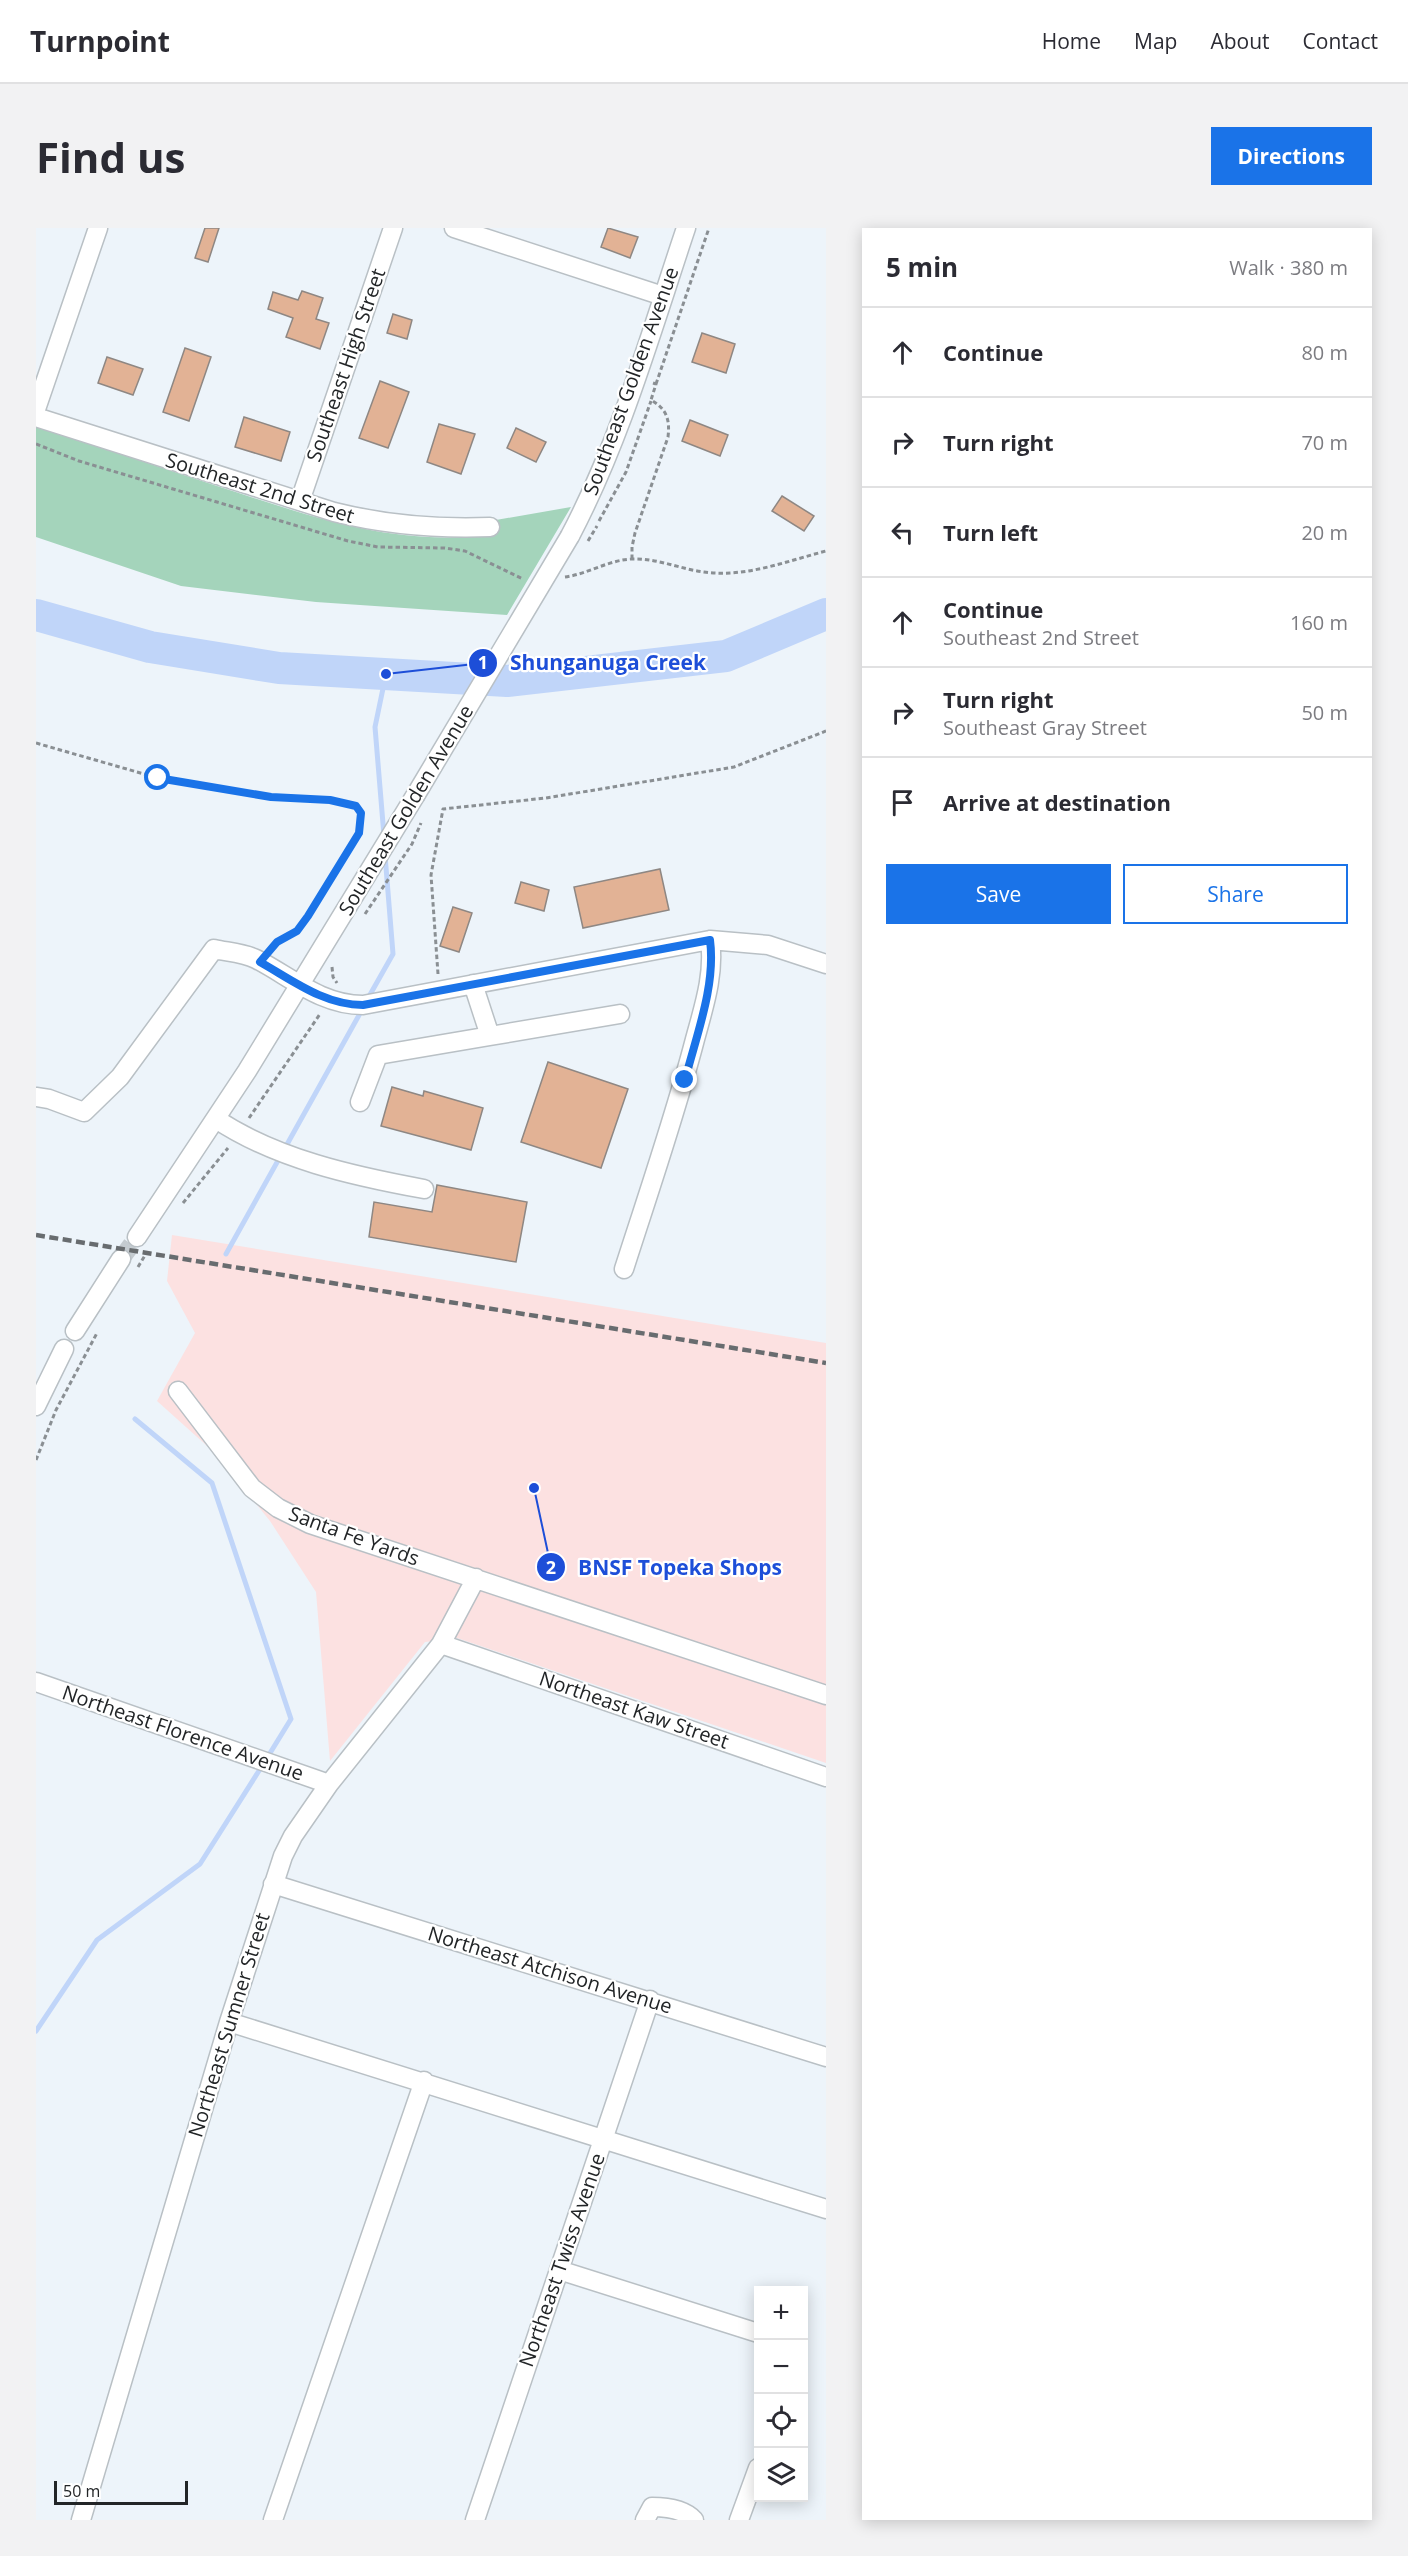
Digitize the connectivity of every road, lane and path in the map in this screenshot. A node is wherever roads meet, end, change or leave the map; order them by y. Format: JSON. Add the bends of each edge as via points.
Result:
{"nodes":[{"id":1,"x":98,"y":228,"type":"edge"},
{"id":2,"x":393,"y":228,"type":"edge"},
{"id":3,"x":454,"y":228,"type":"edge"},
{"id":4,"x":686,"y":228,"type":"edge"},
{"id":5,"x":708,"y":228,"type":"edge"},
{"id":6,"x":663,"y":296,"type":"junction"},
{"id":7,"x":636,"y":377,"type":"junction"},
{"id":8,"x":656,"y":384,"type":"junction"},
{"id":9,"x":651,"y":400,"type":"junction"},
{"id":10,"x":36,"y":409,"type":"edge"},
{"id":11,"x":36,"y":417,"type":"edge"},
{"id":12,"x":300,"y":501,"type":"junction"},
{"id":13,"x":597,"y":526,"type":"dead end"},
{"id":14,"x":490,"y":527,"type":"dead end"},
{"id":15,"x":632,"y":559,"type":"dead end"},
{"id":16,"x":826,"y":731,"type":"edge"},
{"id":17,"x":36,"y":742,"type":"edge"},
{"id":18,"x":710,"y":940,"type":"junction"},
{"id":19,"x":260,"y":962,"type":"junction"},
{"id":20,"x":826,"y":964,"type":"edge"},
{"id":21,"x":473,"y":984,"type":"junction"},
{"id":22,"x":300,"y":985,"type":"junction"},
{"id":23,"x":441,"y":990,"type":"junction"},
{"id":24,"x":620,"y":1014,"type":"dead end"},
{"id":25,"x":490,"y":1036,"type":"junction"},
{"id":26,"x":36,"y":1097,"type":"edge"},
{"id":27,"x":360,"y":1102,"type":"dead end"},
{"id":28,"x":216,"y":1119,"type":"junction"},
{"id":29,"x":424,"y":1189,"type":"dead end"},
{"id":30,"x":137,"y":1237,"type":"tunnel mouth"},
{"id":31,"x":121,"y":1259,"type":"tunnel mouth"},
{"id":32,"x":624,"y":1269,"type":"dead end"},
{"id":33,"x":75,"y":1331,"type":"dead end"},
{"id":34,"x":64,"y":1349,"type":"dead end"},
{"id":35,"x":178,"y":1391,"type":"dead end"},
{"id":36,"x":36,"y":1406,"type":"edge"},
{"id":37,"x":476,"y":1578,"type":"junction"},
{"id":38,"x":441,"y":1644,"type":"junction"},
{"id":39,"x":36,"y":1682,"type":"edge"},
{"id":40,"x":826,"y":1695,"type":"edge"},
{"id":41,"x":826,"y":1777,"type":"edge"},
{"id":42,"x":329,"y":1784,"type":"junction"},
{"id":43,"x":273,"y":1884,"type":"junction"},
{"id":44,"x":650,"y":2000,"type":"junction"},
{"id":45,"x":229,"y":2022,"type":"junction"},
{"id":46,"x":826,"y":2056,"type":"edge"},
{"id":47,"x":424,"y":2081,"type":"junction"},
{"id":48,"x":603,"y":2140,"type":"junction"},
{"id":49,"x":826,"y":2209,"type":"edge"},
{"id":50,"x":559,"y":2270,"type":"junction"},
{"id":51,"x":754,"y":2332,"type":"edge"},
{"id":52,"x":754,"y":2481,"type":"edge"},
{"id":53,"x":81,"y":2520,"type":"edge"},
{"id":54,"x":273,"y":2520,"type":"edge"},
{"id":55,"x":475,"y":2520,"type":"edge"},
{"id":56,"x":645,"y":2520,"type":"edge"},
{"id":57,"x":694,"y":2520,"type":"edge"},
{"id":58,"x":739,"y":2520,"type":"edge"}],
"edges":[{"from":1,"to":10,"type":"street"},
{"from":2,"to":12,"type":"street","name":"Southeast High Street"},
{"from":3,"to":6,"type":"street"},
{"from":4,"to":6,"type":"street","name":"Southeast Golden Avenue"},
{"from":5,"to":8,"type":"path"},
{"from":6,"to":7,"type":"street","name":"Southeast Golden Avenue"},
{"from":7,"to":8,"type":"path"},
{"from":7,"to":22,"type":"street","name":"Southeast Golden Avenue","bridge":true,"via":[[596,487],[570,536]]},
{"from":8,"to":9,"type":"path"},
{"from":9,"to":13,"type":"path","via":[[626,472]]},
{"from":9,"to":15,"type":"path","via":[[665,411],[668,437],[635,533]]},
{"from":11,"to":12,"type":"street","name":"Southeast 2nd Street"},
{"from":12,"to":14,"type":"street","name":"Southeast 2nd Street","via":[[369,521],[412,527]]},
{"from":16,"to":23,"type":"path","via":[[734,767],[546,798],[443,809],[431,875],[436,969]]},
{"from":17,"to":19,"type":"path","via":[[158,778],[356,806],[361,813],[359,833],[308,916],[297,931],[277,942]]},
{"from":18,"to":20,"type":"street","via":[[768,945]]},
{"from":18,"to":21,"type":"street"},
{"from":18,"to":32,"type":"street","via":[[713,958],[706,999],[685,1080]]},
{"from":19,"to":22,"type":"street"},
{"from":19,"to":26,"type":"street","via":[[254,957],[214,949],[120,1077],[84,1112]]},
{"from":21,"to":23,"type":"street"},
{"from":21,"to":25,"type":"street"},
{"from":22,"to":23,"type":"street","via":[[348,1005]]},
{"from":22,"to":28,"type":"street","name":"Southeast Golden Avenue"},
{"from":24,"to":25,"type":"street"},
{"from":25,"to":27,"type":"street","via":[[378,1055]]},
{"from":28,"to":29,"type":"street","via":[[288,1154],[374,1180]]},
{"from":28,"to":30,"type":"street","name":"Southeast Golden Avenue"},
{"from":31,"to":33,"type":"street"},
{"from":34,"to":36,"type":"street"},
{"from":35,"to":37,"type":"street","name":"Santa Fe Yards","via":[[252,1488],[278,1508],[310,1524]]},
{"from":37,"to":38,"type":"street","name":"Northeast Sumner Street"},
{"from":37,"to":40,"type":"street","name":"Santa Fe Yards"},
{"from":38,"to":41,"type":"street","name":"Northeast Kaw Street"},
{"from":38,"to":42,"type":"street","name":"Northeast Sumner Street"},
{"from":39,"to":42,"type":"street","name":"Northeast Florence Avenue"},
{"from":42,"to":43,"type":"street","name":"Northeast Sumner Street","via":[[293,1836]]},
{"from":43,"to":44,"type":"street","name":"Northeast Atchison Avenue"},
{"from":43,"to":45,"type":"street","name":"Northeast Sumner Street"},
{"from":44,"to":46,"type":"street","name":"Northeast Atchison Avenue"},
{"from":44,"to":48,"type":"street","name":"Northeast Twiss Avenue"},
{"from":45,"to":47,"type":"street"},
{"from":45,"to":53,"type":"street","name":"Northeast Sumner Street"},
{"from":47,"to":48,"type":"street"},
{"from":47,"to":54,"type":"street"},
{"from":48,"to":49,"type":"street"},
{"from":48,"to":50,"type":"street","name":"Northeast Twiss Avenue"},
{"from":50,"to":51,"type":"street"},
{"from":50,"to":55,"type":"street","name":"Northeast Twiss Avenue"},
{"from":52,"to":58,"type":"street"},
{"from":56,"to":57,"type":"street","via":[[652,2507],[665,2507]]}]}
